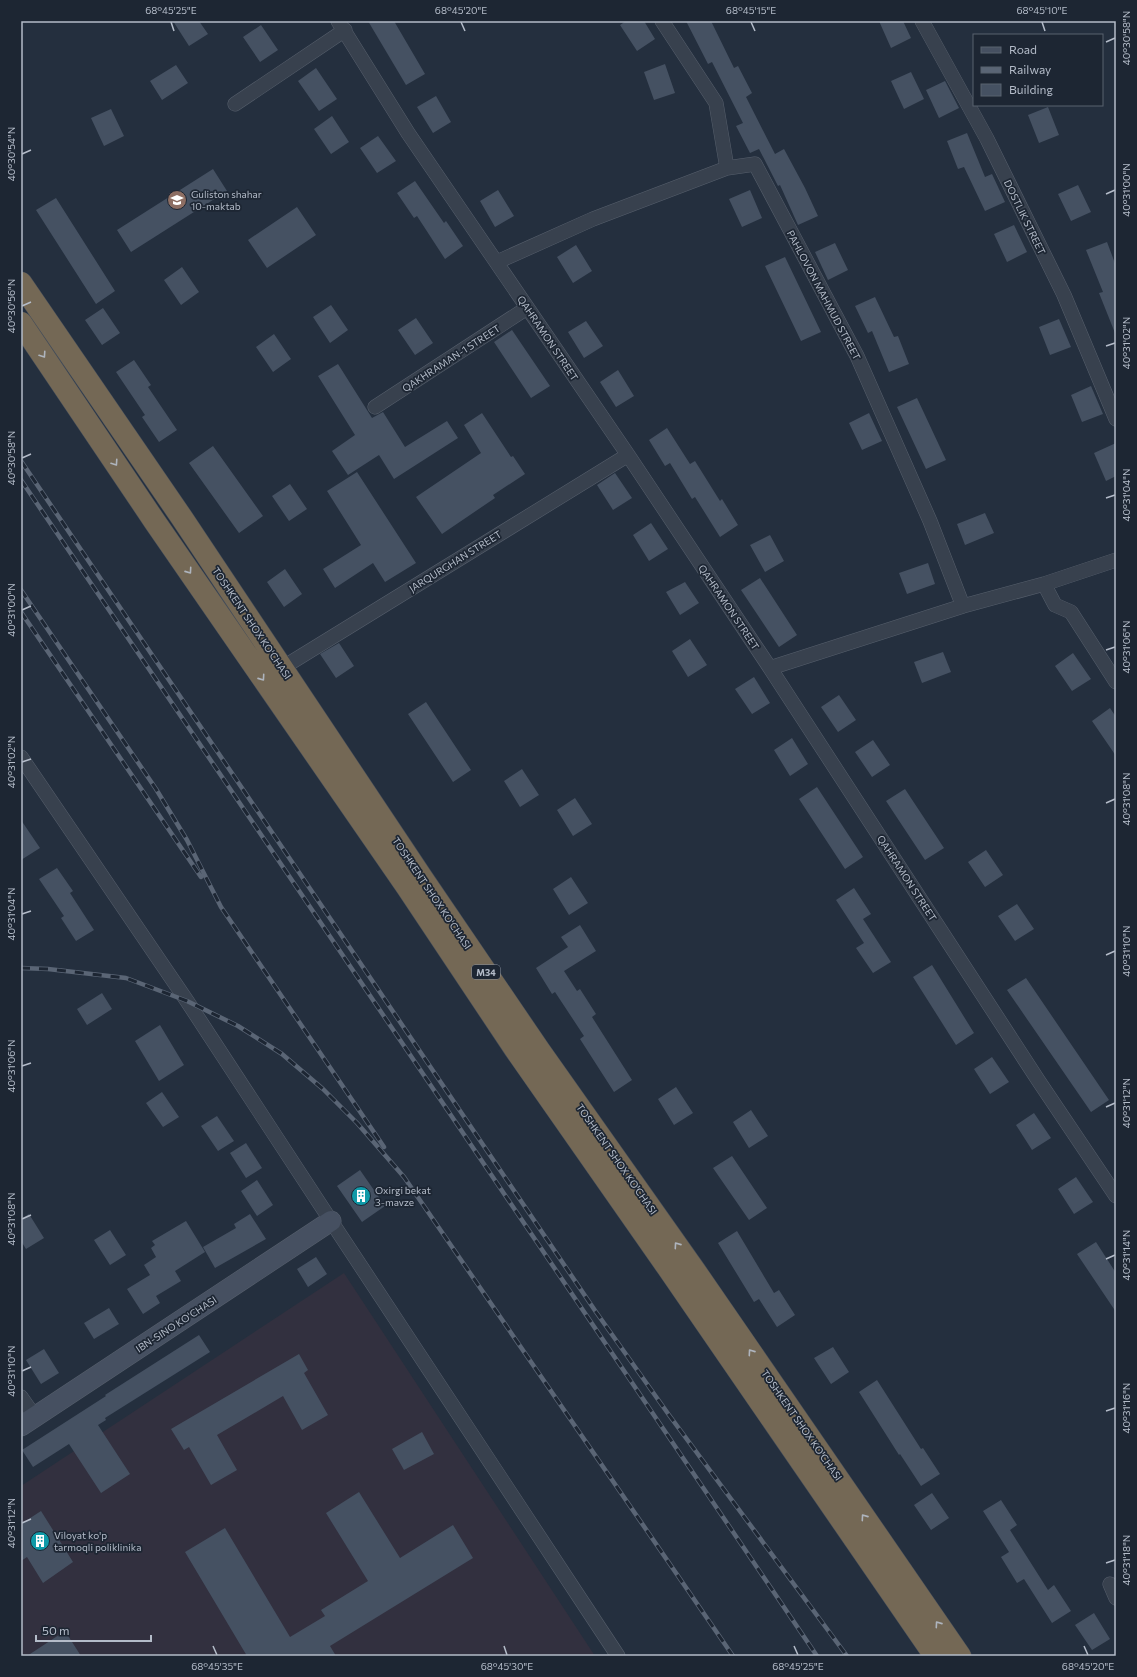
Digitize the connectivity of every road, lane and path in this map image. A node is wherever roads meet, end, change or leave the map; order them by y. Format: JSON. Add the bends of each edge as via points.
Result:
{"nodes":[{"id":1,"x":662,"y":21,"type":"edge"},
{"id":2,"x":922,"y":21,"type":"edge"},
{"id":3,"x":342,"y":26,"type":"edge"},
{"id":4,"x":235,"y":104,"type":"dead end"},
{"id":5,"x":727,"y":168,"type":"junction"},
{"id":6,"x":497,"y":262,"type":"junction"},
{"id":7,"x":21,"y":283,"type":"edge"},
{"id":8,"x":528,"y":308,"type":"junction"},
{"id":9,"x":21,"y":323,"type":"edge"},
{"id":10,"x":375,"y":407,"type":"dead end"},
{"id":11,"x":1116,"y":419,"type":"edge"},
{"id":12,"x":628,"y":454,"type":"junction"},
{"id":13,"x":1116,"y":560,"type":"edge"},
{"id":14,"x":1044,"y":584,"type":"junction"},
{"id":15,"x":963,"y":606,"type":"junction"},
{"id":16,"x":282,"y":668,"type":"junction"},
{"id":17,"x":770,"y":668,"type":"junction"},
{"id":18,"x":1116,"y":682,"type":"edge"},
{"id":19,"x":21,"y":757,"type":"edge"},
{"id":20,"x":414,"y":882,"type":"junction"},
{"id":21,"x":1116,"y":1196,"type":"edge"},
{"id":22,"x":331,"y":1221,"type":"junction"},
{"id":23,"x":21,"y":1397,"type":"edge"},
{"id":24,"x":28,"y":1422,"type":"edge"},
{"id":25,"x":1110,"y":1584,"type":"dead end"},
{"id":26,"x":1116,"y":1598,"type":"edge"},
{"id":27,"x":618,"y":1656,"type":"edge"},
{"id":28,"x":935,"y":1656,"type":"edge"},
{"id":29,"x":960,"y":1656,"type":"edge"}],
"edges":[{"from":1,"to":5,"type":"street","via":[[716,102]]},
{"from":2,"to":11,"type":"street","name":"DOSTLIK STREET","via":[[987,139],[1064,296]]},
{"from":3,"to":4,"type":"street"},
{"from":3,"to":6,"type":"street","name":"QAHRAMON STREET","via":[[408,133]]},
{"from":5,"to":6,"type":"street","via":[[593,219]]},
{"from":5,"to":15,"type":"street","name":"PAHLOVON MAHMUD STREET","via":[[755,164],[857,356],[930,521]]},
{"from":6,"to":8,"type":"street","name":"QAHRAMON STREET"},
{"from":7,"to":16,"type":"highway","name":"TOSHKENT SHOX KO'CHASI","number":"M34"},
{"from":8,"to":10,"type":"street","name":"QAKHRAMAN-1 STREET"},
{"from":8,"to":12,"type":"street","name":"QAHRAMON STREET"},
{"from":9,"to":20,"type":"highway","name":"TOSHKENT SHOX KO'CHASI","number":"M34","one_way":true,"via":[[160,529]]},
{"from":12,"to":16,"type":"street","name":"JARQURGHAN STREET"},
{"from":12,"to":17,"type":"street","name":"QAHRAMON STREET"},
{"from":13,"to":14,"type":"street"},
{"from":14,"to":15,"type":"street"},
{"from":14,"to":18,"type":"street","via":[[1055,605],[1071,612]]},
{"from":15,"to":17,"type":"street"},
{"from":16,"to":20,"type":"highway","name":"TOSHKENT SHOX KO'CHASI","number":"M34"},
{"from":17,"to":21,"type":"street","name":"QAHRAMON STREET"},
{"from":19,"to":22,"type":"street","via":[[187,1001]]},
{"from":20,"to":28,"type":"highway","name":"TOSHKENT SHOX KO'CHASI","number":"M34","via":[[515,1049]]},
{"from":29,"to":20,"type":"highway","name":"TOSHKENT SHOX KO'CHASI","number":"M34","one_way":true,"via":[[695,1271],[539,1050]]},
{"from":22,"to":24,"type":"main road","name":"IBN-SINO KO'CHASI"},
{"from":22,"to":27,"type":"street"},
{"from":23,"to":24,"type":"street"},
{"from":25,"to":26,"type":"street"}]}
